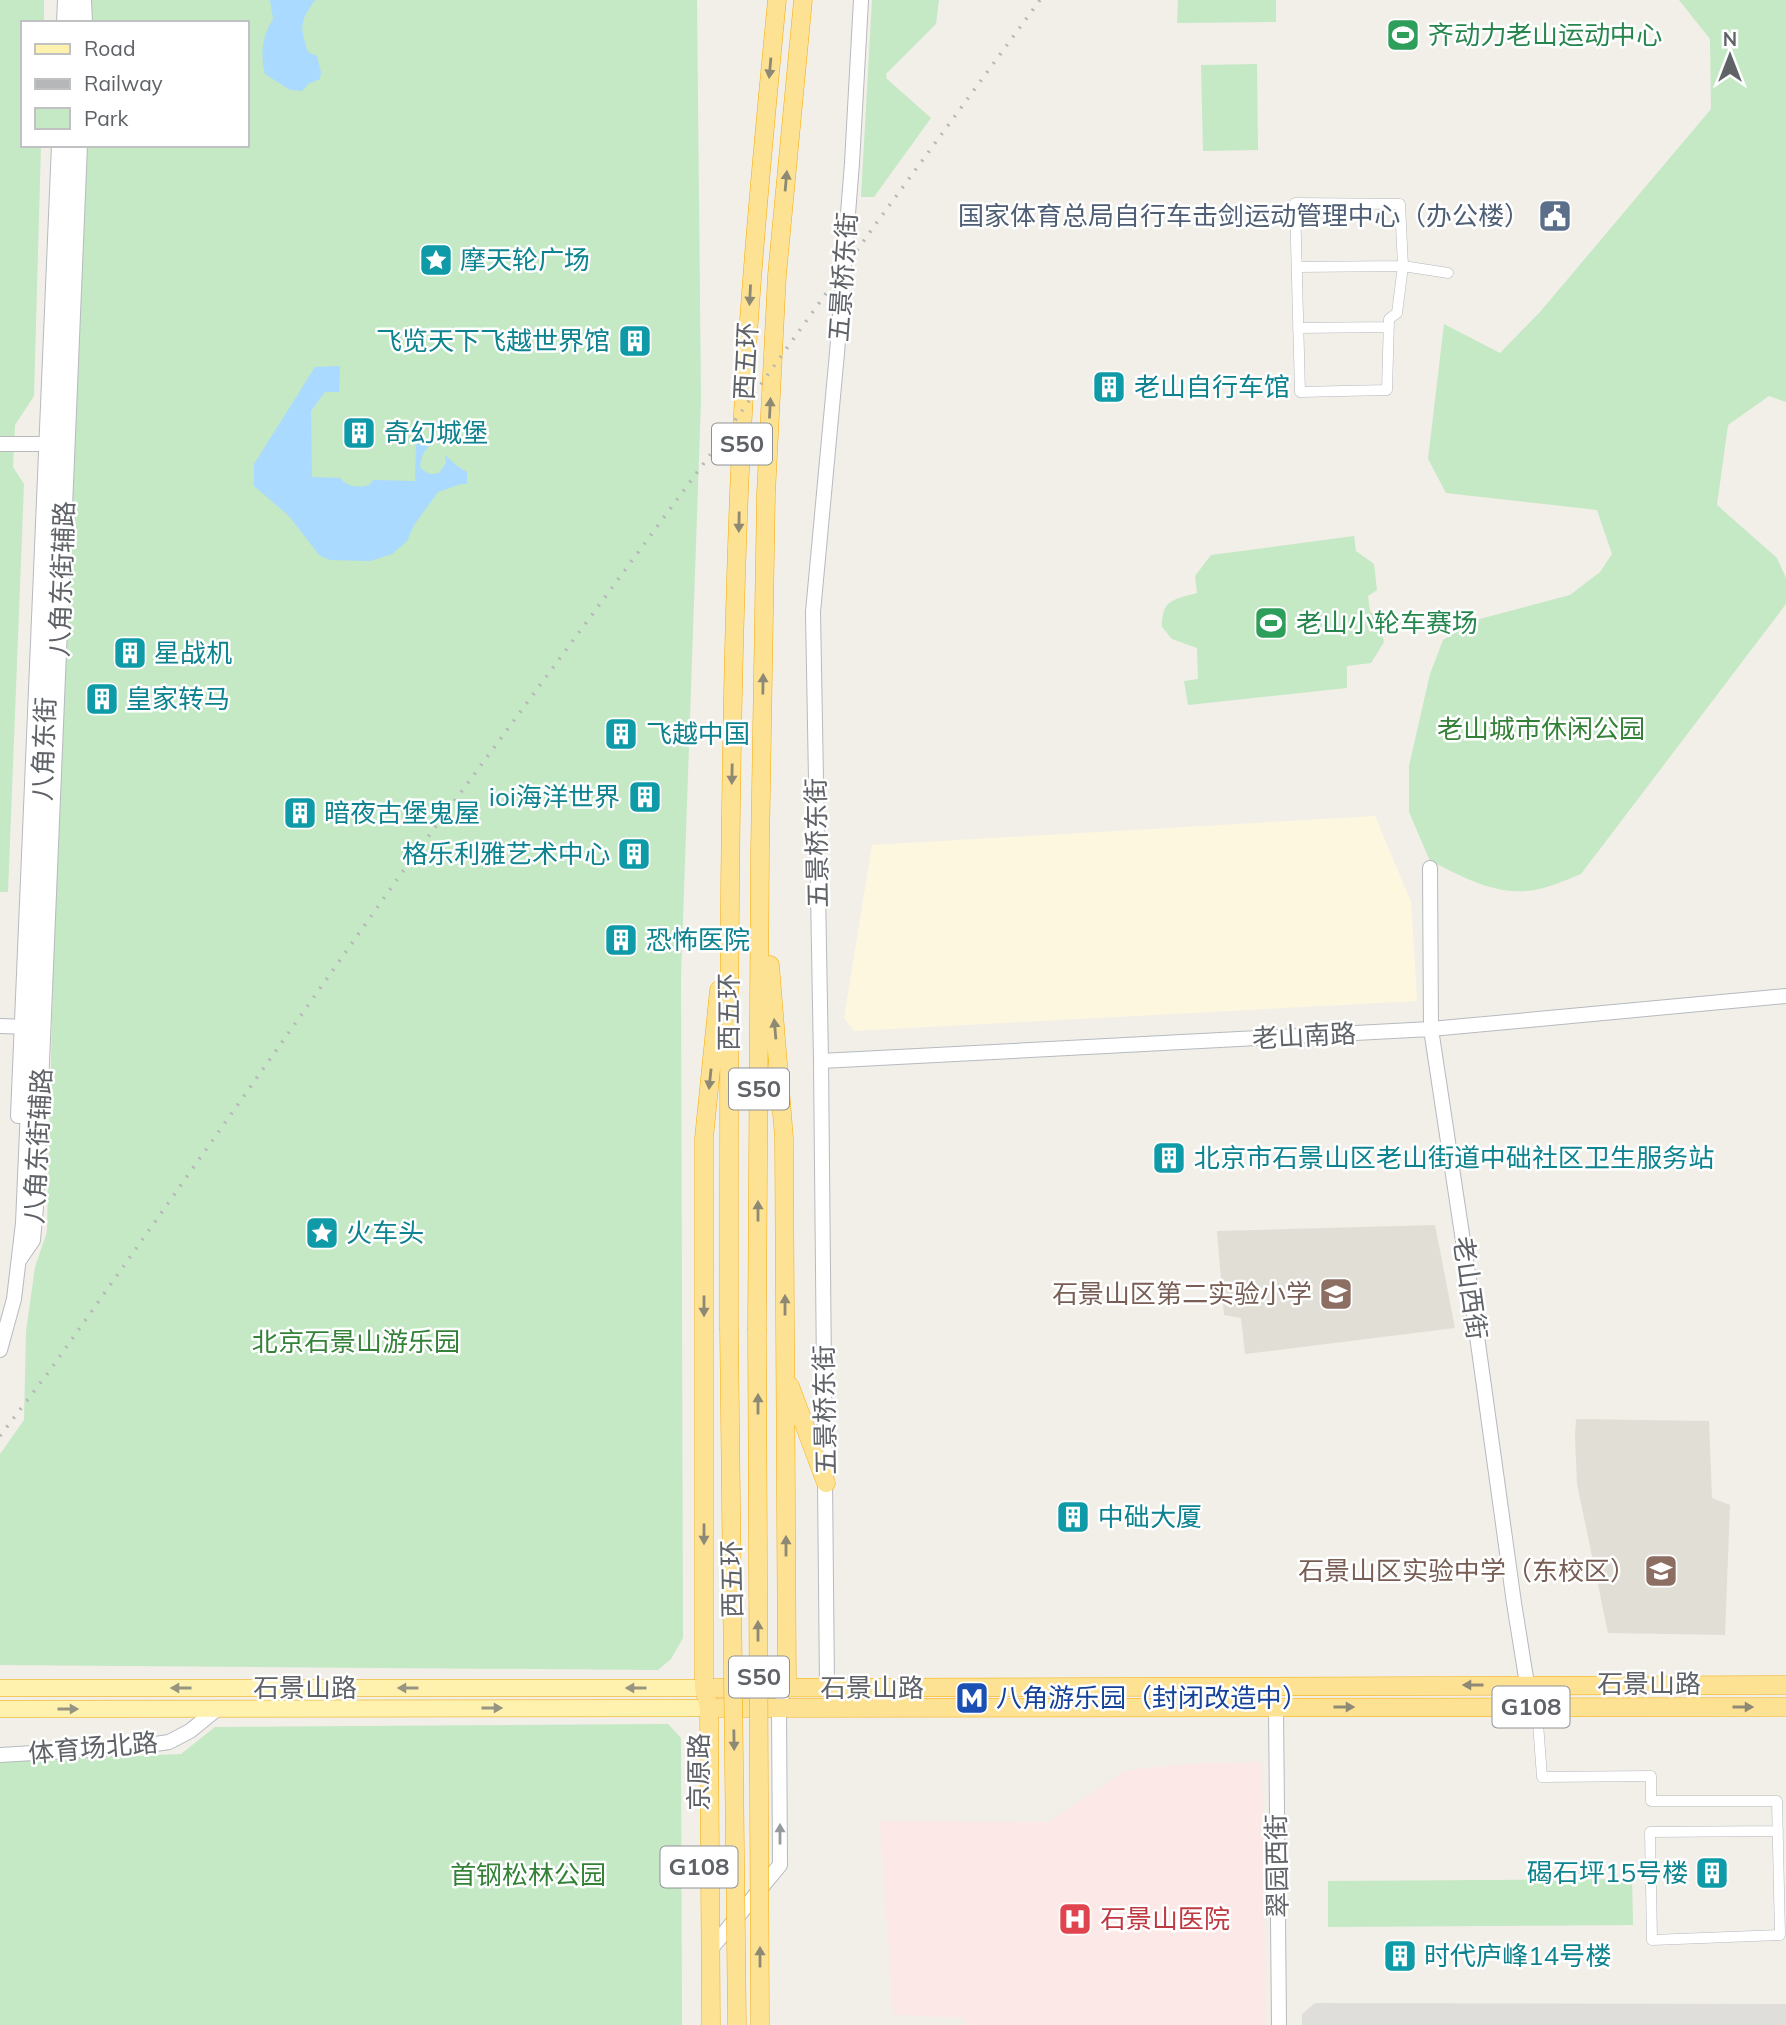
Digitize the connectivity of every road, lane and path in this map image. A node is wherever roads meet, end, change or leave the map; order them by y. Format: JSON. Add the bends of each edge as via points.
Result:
{"nodes":[{"id":1,"x":65,"y":0,"type":"edge"},
{"id":2,"x":76,"y":0,"type":"edge"},
{"id":3,"x":84,"y":0,"type":"edge"},
{"id":4,"x":777,"y":0,"type":"edge"},
{"id":5,"x":803,"y":0,"type":"edge"},
{"id":6,"x":861,"y":0,"type":"edge"},
{"id":7,"x":64,"y":21,"type":"edge"},
{"id":8,"x":75,"y":21,"type":"edge"},
{"id":9,"x":85,"y":21,"type":"edge"},
{"id":10,"x":59,"y":147,"type":"edge"},
{"id":11,"x":70,"y":147,"type":"edge"},
{"id":12,"x":80,"y":147,"type":"edge"},
{"id":13,"x":1403,"y":266,"type":"junction"},
{"id":14,"x":1297,"y":267,"type":"junction"},
{"id":15,"x":1448,"y":273,"type":"dead end"},
{"id":16,"x":1389,"y":327,"type":"junction"},
{"id":17,"x":1298,"y":328,"type":"junction"},
{"id":18,"x":0,"y":444,"type":"edge"},
{"id":19,"x":57,"y":444,"type":"junction"},
{"id":20,"x":760,"y":850,"type":"junction"},
{"id":21,"x":1430,"y":868,"type":"dead end"},
{"id":22,"x":730,"y":889,"type":"junction"},
{"id":23,"x":1786,"y":996,"type":"edge"},
{"id":24,"x":0,"y":1026,"type":"edge"},
{"id":25,"x":32,"y":1027,"type":"junction"},
{"id":26,"x":1431,"y":1029,"type":"junction"},
{"id":27,"x":821,"y":1061,"type":"junction"},
{"id":28,"x":0,"y":1316,"type":"edge"},
{"id":29,"x":0,"y":1350,"type":"edge"},
{"id":30,"x":785,"y":1373,"type":"junction"},
{"id":31,"x":826,"y":1483,"type":"junction"},
{"id":32,"x":1527,"y":1684,"type":"junction"},
{"id":33,"x":1786,"y":1685,"type":"edge"},
{"id":34,"x":0,"y":1688,"type":"edge"},
{"id":35,"x":704,"y":1688,"type":"junction"},
{"id":36,"x":787,"y":1688,"type":"junction"},
{"id":37,"x":827,"y":1688,"type":"junction"},
{"id":38,"x":1276,"y":1707,"type":"junction"},
{"id":39,"x":1528,"y":1707,"type":"junction"},
{"id":40,"x":1786,"y":1707,"type":"edge"},
{"id":41,"x":704,"y":1708,"type":"junction"},
{"id":42,"x":779,"y":1708,"type":"junction"},
{"id":43,"x":0,"y":1709,"type":"edge"},
{"id":44,"x":216,"y":1709,"type":"junction"},
{"id":45,"x":0,"y":1755,"type":"edge"},
{"id":46,"x":1778,"y":1831,"type":"junction"},
{"id":47,"x":710,"y":1950,"type":"junction"},
{"id":48,"x":698,"y":2025,"type":"edge"},
{"id":49,"x":711,"y":2025,"type":"edge"},
{"id":50,"x":737,"y":2025,"type":"edge"},
{"id":51,"x":760,"y":2025,"type":"edge"},
{"id":52,"x":1279,"y":2025,"type":"edge"}],
"edges":[{"from":1,"to":7,"type":"street"},
{"from":2,"to":8,"type":"street"},
{"from":3,"to":9,"type":"street"},
{"from":4,"to":22,"type":"highway","name":"西五环","number":"S50","one_way":true,"via":[[751,275],[739,494]]},
{"from":20,"to":5,"type":"highway","name":"西五环","number":"S50","one_way":true,"via":[[766,494],[776,289]]},
{"from":6,"to":27,"type":"street","name":"五景桥东街","via":[[852,163],[814,612]]},
{"from":10,"to":19,"type":"street","name":"八角东街"},
{"from":11,"to":19,"type":"street","name":"八角东街"},
{"from":12,"to":19,"type":"street","name":"八角东街辅路"},
{"from":13,"to":14,"type":"street"},
{"from":13,"to":14,"type":"street","via":[[1400,204],[1295,203]]},
{"from":13,"to":15,"type":"street"},
{"from":13,"to":16,"type":"street","via":[[1397,313]]},
{"from":14,"to":17,"type":"street"},
{"from":16,"to":17,"type":"street"},
{"from":16,"to":17,"type":"street","via":[[1387,390],[1312,392],[1300,392]]},
{"from":18,"to":19,"type":"street"},
{"from":19,"to":25,"type":"street","name":"八角东街"},
{"from":19,"to":25,"type":"street","name":"八角东街辅路"},
{"from":30,"to":20,"type":"highway","one_way":true,"via":[[784,1138]]},
{"from":51,"to":20,"type":"highway","name":"西五环","number":"S50","one_way":true,"bridge":true},
{"from":21,"to":26,"type":"street","name":"老山西街"},
{"from":22,"to":35,"type":"highway","name":"京原路","one_way":true,"via":[[704,1138]]},
{"from":22,"to":50,"type":"highway","name":"西五环","number":"S50","one_way":true,"bridge":true,"via":[[729,1328]]},
{"from":23,"to":26,"type":"street","name":"老山南路"},
{"from":24,"to":25,"type":"street"},
{"from":25,"to":28,"type":"street","name":"八角东街","via":[[12,1250]]},
{"from":25,"to":29,"type":"street","name":"八角东街","via":[[23,1223],[10,1315]]},
{"from":26,"to":27,"type":"street","name":"老山南路"},
{"from":26,"to":32,"type":"street","name":"老山西街"},
{"from":27,"to":31,"type":"street","name":"五景桥东街"},
{"from":30,"to":31,"type":"highway"},
{"from":36,"to":30,"type":"highway","one_way":true},
{"from":31,"to":37,"type":"street","name":"五景桥东街"},
{"from":32,"to":33,"type":"highway","name":"石景山路","number":"G108"},
{"from":32,"to":37,"type":"highway","name":"石景山路","number":"G108","one_way":true},
{"from":32,"to":39,"type":"street","name":"老山西街"},
{"from":35,"to":34,"type":"main road","name":"石景山路","one_way":true},
{"from":35,"to":36,"type":"highway","name":"石景山路","number":"G108"},
{"from":35,"to":41,"type":"highway","name":"京原路","number":"G108"},
{"from":36,"to":37,"type":"highway","name":"石景山路","number":"G108"},
{"from":36,"to":42,"type":"street"},
{"from":38,"to":39,"type":"highway","name":"石景山路","number":"G108","one_way":true},
{"from":38,"to":42,"type":"highway","name":"石景山路","number":"G108"},
{"from":38,"to":52,"type":"street","name":"翠园西街"},
{"from":39,"to":40,"type":"highway","name":"石景山路","number":"G108","one_way":true},
{"from":39,"to":46,"type":"street","via":[[1538,1723],[1542,1777],[1651,1776],[1651,1801],[1777,1801]]},
{"from":41,"to":42,"type":"highway","name":"石景山路","number":"G108"},
{"from":44,"to":41,"type":"main road","name":"石景山路","one_way":true},
{"from":41,"to":47,"type":"highway","name":"京原路","number":"G108"},
{"from":41,"to":48,"type":"highway","name":"京原路","number":"G108"},
{"from":47,"to":42,"type":"street","one_way":true,"via":[[780,1865]]},
{"from":43,"to":44,"type":"main road","name":"石景山路","one_way":true},
{"from":44,"to":45,"type":"street","name":"体育场北路","via":[[169,1742]]},
{"from":46,"to":46,"type":"street","via":[[1780,1935],[1652,1940],[1650,1832]]},
{"from":47,"to":49,"type":"highway","name":"京原路","number":"G108"}]}
